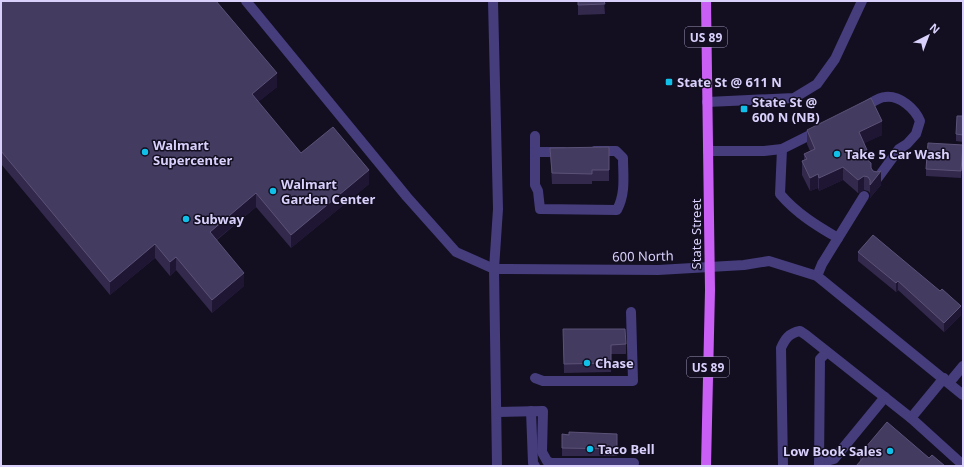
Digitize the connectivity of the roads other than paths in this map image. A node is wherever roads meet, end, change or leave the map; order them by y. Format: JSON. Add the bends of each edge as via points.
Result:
{"nodes":[{"id":1,"x":246,"y":1,"type":"edge"},
{"id":2,"x":493,"y":1,"type":"edge"},
{"id":3,"x":706,"y":1,"type":"edge"},
{"id":4,"x":862,"y":1,"type":"edge"},
{"id":5,"x":707,"y":102,"type":"junction"},
{"id":6,"x":850,"y":114,"type":"edge"},
{"id":7,"x":830,"y":124,"type":"edge"},
{"id":8,"x":535,"y":136,"type":"dead end"},
{"id":9,"x":782,"y":149,"type":"junction"},
{"id":10,"x":708,"y":151,"type":"junction"},
{"id":11,"x":535,"y":152,"type":"junction"},
{"id":12,"x":572,"y":152,"type":"edge"},
{"id":13,"x":587,"y":152,"type":"edge"},
{"id":14,"x":877,"y":179,"type":"edge"},
{"id":15,"x":864,"y":196,"type":"dead end"},
{"id":16,"x":838,"y":238,"type":"junction"},
{"id":17,"x":709,"y":267,"type":"junction"},
{"id":18,"x":494,"y":269,"type":"junction"},
{"id":19,"x":817,"y":276,"type":"junction"},
{"id":20,"x":631,"y":312,"type":"dead end"},
{"id":21,"x":827,"y":352,"type":"junction"},
{"id":22,"x":963,"y":366,"type":"edge"},
{"id":23,"x":535,"y":378,"type":"dead end"},
{"id":24,"x":946,"y":381,"type":"junction"},
{"id":25,"x":963,"y":395,"type":"edge"},
{"id":26,"x":885,"y":398,"type":"junction"},
{"id":27,"x":531,"y":411,"type":"junction"},
{"id":28,"x":497,"y":412,"type":"junction"},
{"id":29,"x":911,"y":418,"type":"junction"},
{"id":30,"x":634,"y":463,"type":"dead end"},
{"id":31,"x":819,"y":464,"type":"edge"},
{"id":32,"x":963,"y":465,"type":"edge"},
{"id":33,"x":497,"y":466,"type":"edge"},
{"id":34,"x":535,"y":466,"type":"edge"},
{"id":35,"x":706,"y":466,"type":"edge"},
{"id":36,"x":783,"y":466,"type":"edge"}],
"edges":[{"from":1,"to":18,"type":"street","via":[[407,197],[456,252]]},
{"from":2,"to":18,"type":"street","via":[[498,209]]},
{"from":3,"to":5,"type":"main road","name":"State Street","number":"US 89"},
{"from":4,"to":5,"type":"street","via":[[835,59],[817,84],[794,98]]},
{"from":5,"to":10,"type":"main road","name":"State Street","number":"US 89"},
{"from":6,"to":14,"type":"street","via":[[885,96],[897,98],[908,105],[920,121],[916,134],[899,149]]},
{"from":7,"to":9,"type":"street"},
{"from":8,"to":11,"type":"street"},
{"from":9,"to":10,"type":"street"},
{"from":9,"to":16,"type":"street","via":[[780,194],[789,205]]},
{"from":10,"to":17,"type":"main road","name":"State Street","number":"US 89"},
{"from":11,"to":12,"type":"street"},
{"from":11,"to":13,"type":"street","via":[[535,185],[540,209],[617,210],[624,191],[623,158],[616,151]]},
{"from":15,"to":16,"type":"street"},
{"from":16,"to":19,"type":"street"},
{"from":17,"to":18,"type":"street","name":"600 North","via":[[658,270]]},
{"from":17,"to":19,"type":"street","name":"600 North","via":[[769,261]]},
{"from":17,"to":35,"type":"main road","name":"State Street","number":"US 89"},
{"from":18,"to":28,"type":"street"},
{"from":19,"to":24,"type":"street","name":"600 North"},
{"from":20,"to":23,"type":"street","via":[[633,381],[542,382]]},
{"from":21,"to":26,"type":"street"},
{"from":21,"to":31,"type":"street","via":[[820,359]]},
{"from":21,"to":36,"type":"street","via":[[800,330],[785,339],[781,348]]},
{"from":22,"to":24,"type":"street"},
{"from":24,"to":25,"type":"street","name":"600 North"},
{"from":24,"to":29,"type":"street"},
{"from":26,"to":29,"type":"street"},
{"from":26,"to":31,"type":"street","via":[[834,459]]},
{"from":27,"to":28,"type":"street"},
{"from":27,"to":30,"type":"street","via":[[543,411],[542,452],[547,461]]},
{"from":27,"to":34,"type":"street"},
{"from":28,"to":33,"type":"street"},
{"from":29,"to":32,"type":"street"}]}
